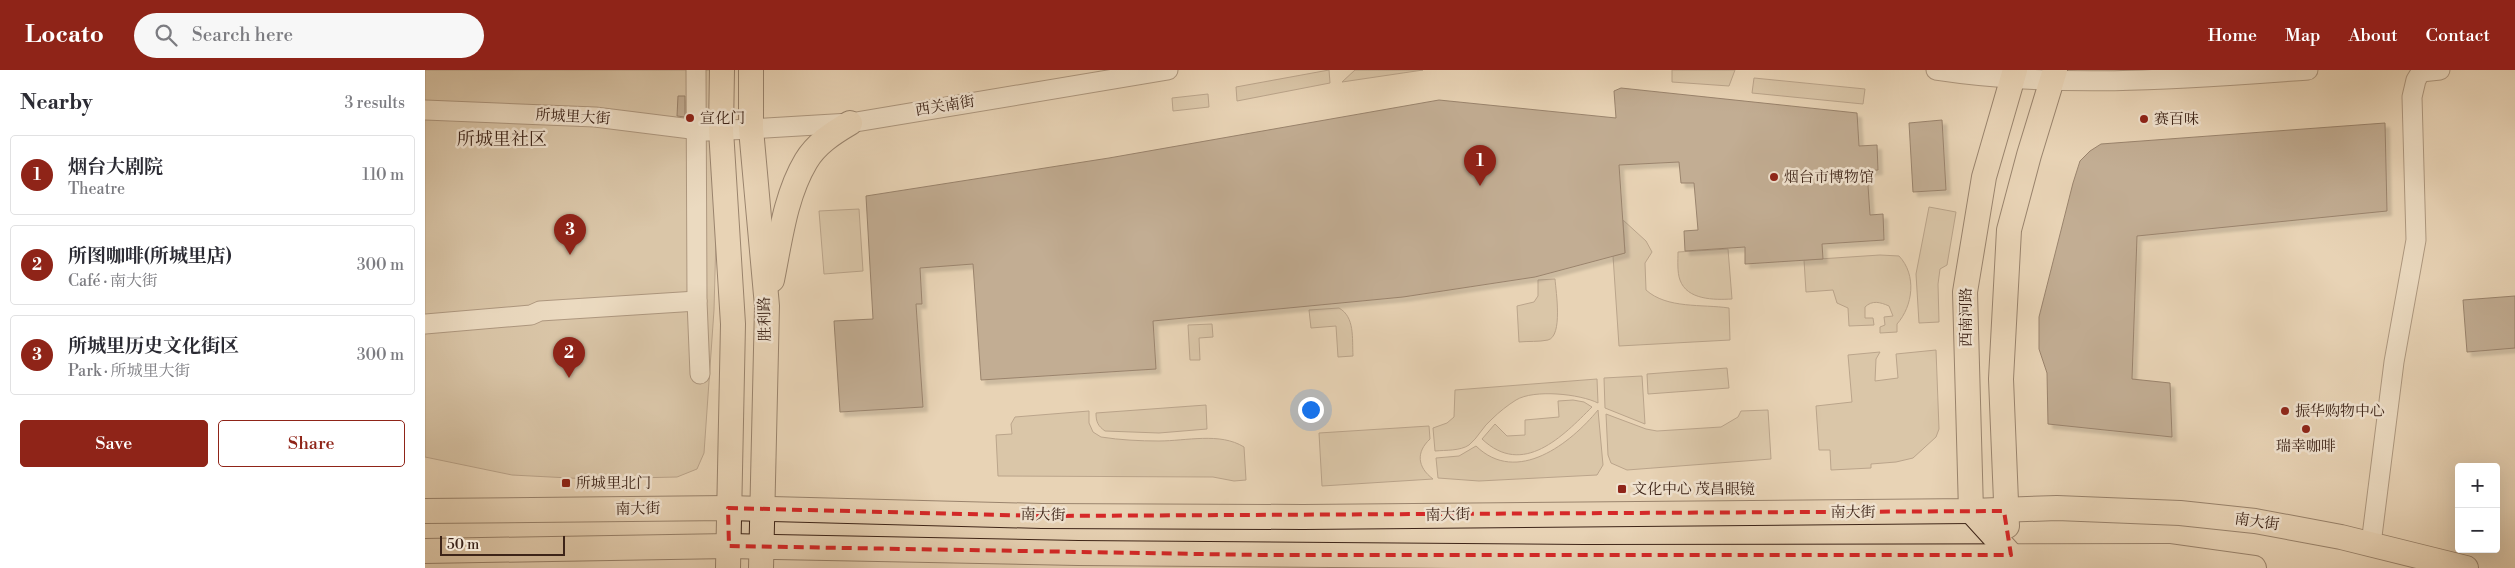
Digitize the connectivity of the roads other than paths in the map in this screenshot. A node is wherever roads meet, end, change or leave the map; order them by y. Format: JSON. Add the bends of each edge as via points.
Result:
{"nodes":[{"id":1,"x":696,"y":70,"type":"edge"},
{"id":2,"x":722,"y":70,"type":"edge"},
{"id":3,"x":751,"y":70,"type":"edge"},
{"id":4,"x":1168,"y":70,"type":"edge"},
{"id":5,"x":1936,"y":70,"type":"edge"},
{"id":6,"x":2308,"y":70,"type":"edge"},
{"id":7,"x":2440,"y":70,"type":"edge"},
{"id":8,"x":2013,"y":75,"type":"edge"},
{"id":9,"x":2053,"y":76,"type":"edge"},
{"id":10,"x":425,"y":110,"type":"edge"},
{"id":11,"x":850,"y":123,"type":"junction"},
{"id":12,"x":751,"y":129,"type":"junction"},
{"id":13,"x":695,"y":130,"type":"junction"},
{"id":14,"x":721,"y":130,"type":"junction"},
{"id":15,"x":697,"y":301,"type":"junction"},
{"id":16,"x":767,"y":306,"type":"junction"},
{"id":17,"x":425,"y":324,"type":"edge"},
{"id":18,"x":700,"y":374,"type":"dead end"},
{"id":19,"x":728,"y":508,"type":"junction"},
{"id":20,"x":763,"y":508,"type":"junction"},
{"id":21,"x":425,"y":511,"type":"edge"},
{"id":22,"x":1971,"y":511,"type":"junction"},
{"id":23,"x":2004,"y":511,"type":"junction"},
{"id":24,"x":2371,"y":544,"type":"junction"},
{"id":25,"x":425,"y":552,"type":"edge"},
{"id":26,"x":729,"y":557,"type":"edge"},
{"id":27,"x":762,"y":557,"type":"edge"},
{"id":28,"x":1078,"y":561,"type":"edge"},
{"id":29,"x":1260,"y":561,"type":"edge"},
{"id":30,"x":1763,"y":562,"type":"edge"},
{"id":31,"x":2013,"y":562,"type":"edge"},
{"id":32,"x":2254,"y":568,"type":"edge"},
{"id":33,"x":2466,"y":568,"type":"edge"}],
"edges":[{"from":1,"to":13,"type":"street"},
{"from":2,"to":14,"type":"main road"},
{"from":3,"to":12,"type":"main road","name":"胜利路"},
{"from":4,"to":11,"type":"street","name":"西关南街"},
{"from":5,"to":8,"type":"street"},
{"from":6,"to":9,"type":"street","via":[[2147,81]]},
{"from":7,"to":24,"type":"street","via":[[2421,72],[2412,97],[2416,240],[2395,362]]},
{"from":8,"to":9,"type":"street"},
{"from":8,"to":22,"type":"main road","name":"西南河路","via":[[1983,177],[1965,292]]},
{"from":9,"to":23,"type":"main road","via":[[2009,230],[2001,379]]},
{"from":10,"to":13,"type":"street","name":"所城里大街","via":[[595,117]]},
{"from":11,"to":12,"type":"street","name":"西关南街"},
{"from":11,"to":16,"type":"main road","via":[[817,147],[796,182]]},
{"from":12,"to":14,"type":"street","name":"西关南街"},
{"from":12,"to":16,"type":"main road","name":"胜利路"},
{"from":13,"to":14,"type":"street","name":"所城里大街"},
{"from":13,"to":15,"type":"street"},
{"from":14,"to":19,"type":"main road","via":[[733,324]]},
{"from":15,"to":17,"type":"street","via":[[540,311],[531,315]]},
{"from":15,"to":18,"type":"street"},
{"from":16,"to":20,"type":"main road","name":"胜利路"},
{"from":19,"to":20,"type":"main road","name":"南大街"},
{"from":19,"to":21,"type":"main road","name":"南大街"},
{"from":19,"to":26,"type":"main road"},
{"from":20,"to":22,"type":"main road","name":"南大街","via":[[1042,516],[1303,517]]},
{"from":20,"to":27,"type":"main road","name":"胜利路"},
{"from":22,"to":23,"type":"main road","name":"南大街"},
{"from":22,"to":31,"type":"main road"},
{"from":23,"to":24,"type":"main road","name":"南大街","via":[[2057,508],[2180,513],[2255,521]]},
{"from":23,"to":31,"type":"main road"},
{"from":24,"to":33,"type":"main road","name":"南大街"},
{"from":25,"to":26,"type":"main road"},
{"from":26,"to":27,"type":"main road"},
{"from":27,"to":28,"type":"main road"},
{"from":28,"to":29,"type":"main road"},
{"from":29,"to":30,"type":"main road"},
{"from":30,"to":31,"type":"main road"},
{"from":31,"to":32,"type":"main road","via":[[2168,556]]}]}
